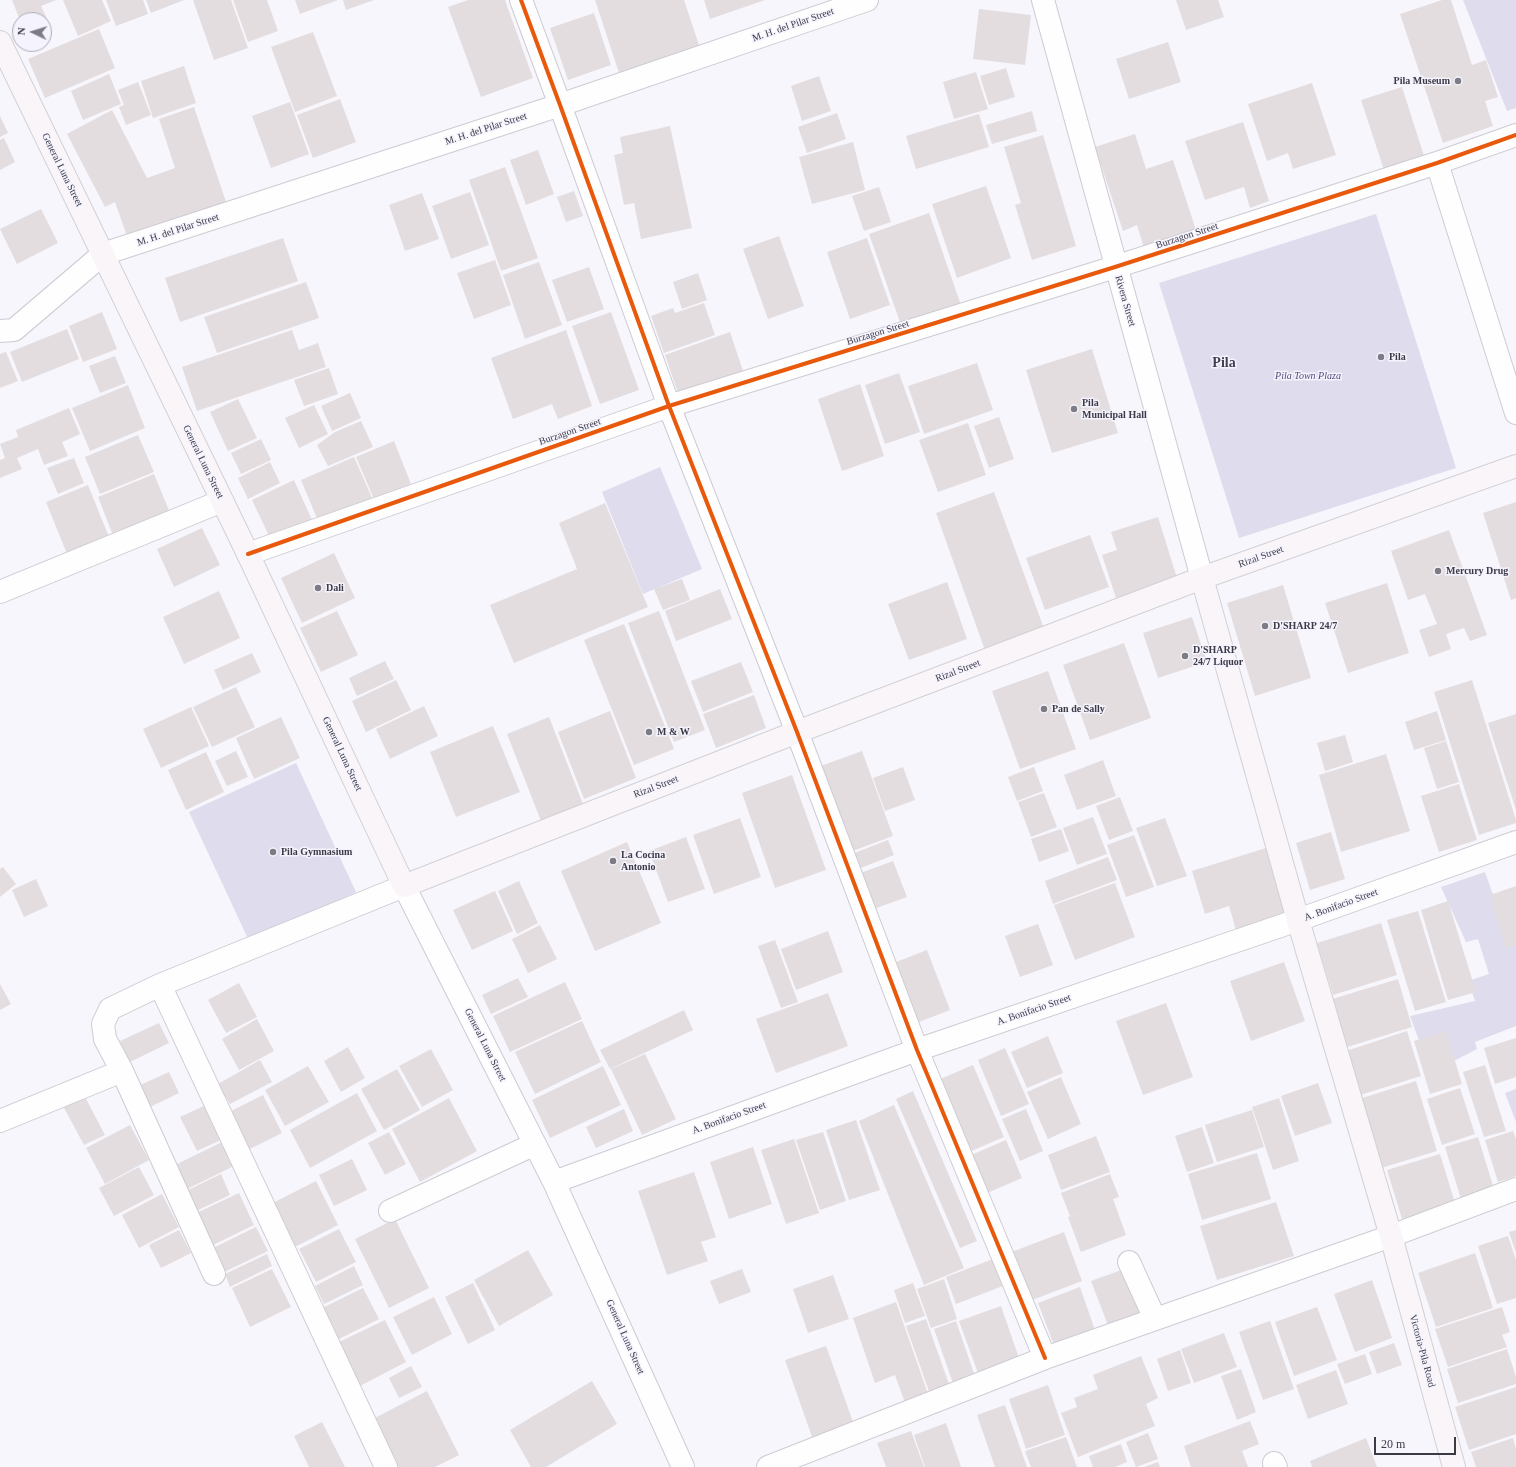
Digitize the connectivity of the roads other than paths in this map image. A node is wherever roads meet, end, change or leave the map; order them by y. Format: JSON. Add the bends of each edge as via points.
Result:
{"nodes":[{"id":1,"x":521,"y":0,"type":"edge"},
{"id":2,"x":867,"y":0,"type":"edge"},
{"id":3,"x":1043,"y":0,"type":"edge"},
{"id":4,"x":0,"y":42,"type":"edge"},
{"id":5,"x":560,"y":105,"type":"junction"},
{"id":6,"x":1516,"y":135,"type":"edge"},
{"id":7,"x":1437,"y":163,"type":"junction"},
{"id":8,"x":103,"y":254,"type":"junction"},
{"id":9,"x":1115,"y":268,"type":"junction"},
{"id":10,"x":0,"y":331,"type":"edge"},
{"id":11,"x":669,"y":406,"type":"junction"},
{"id":12,"x":1516,"y":413,"type":"edge"},
{"id":13,"x":1516,"y":466,"type":"edge"},
{"id":14,"x":222,"y":501,"type":"junction"},
{"id":15,"x":248,"y":554,"type":"junction"},
{"id":16,"x":1202,"y":578,"type":"junction"},
{"id":17,"x":0,"y":592,"type":"edge"},
{"id":18,"x":797,"y":732,"type":"junction"},
{"id":19,"x":1516,"y":842,"type":"edge"},
{"id":20,"x":404,"y":886,"type":"junction"},
{"id":21,"x":1298,"y":920,"type":"junction"},
{"id":22,"x":160,"y":985,"type":"junction"},
{"id":23,"x":917,"y":1050,"type":"junction"},
{"id":24,"x":122,"y":1071,"type":"junction"},
{"id":25,"x":0,"y":1121,"type":"edge"},
{"id":26,"x":535,"y":1144,"type":"junction"},
{"id":27,"x":554,"y":1182,"type":"junction"},
{"id":28,"x":1516,"y":1189,"type":"edge"},
{"id":29,"x":390,"y":1211,"type":"dead end"},
{"id":30,"x":1391,"y":1236,"type":"junction"},
{"id":31,"x":1129,"y":1262,"type":"dead end"},
{"id":32,"x":214,"y":1274,"type":"dead end"},
{"id":33,"x":1155,"y":1319,"type":"junction"},
{"id":34,"x":1045,"y":1358,"type":"junction"},
{"id":35,"x":386,"y":1467,"type":"edge"},
{"id":36,"x":683,"y":1467,"type":"edge"},
{"id":37,"x":768,"y":1467,"type":"edge"},
{"id":38,"x":1454,"y":1467,"type":"edge"}],
"edges":[{"from":1,"to":5,"type":"street"},
{"from":2,"to":5,"type":"street","name":"M. H. del Pilar Street"},
{"from":3,"to":9,"type":"street","name":"Rivera Street"},
{"from":4,"to":8,"type":"main road","name":"General Luna Street"},
{"from":5,"to":8,"type":"street","name":"M. H. del Pilar Street"},
{"from":5,"to":11,"type":"street"},
{"from":6,"to":7,"type":"street","name":"Burzagon Street"},
{"from":7,"to":9,"type":"street","name":"Burzagon Street"},
{"from":7,"to":12,"type":"street"},
{"from":8,"to":10,"type":"street","via":[[14,330]]},
{"from":8,"to":14,"type":"main road","name":"General Luna Street"},
{"from":9,"to":11,"type":"street","name":"Burzagon Street"},
{"from":9,"to":16,"type":"street","name":"Rivera Street"},
{"from":11,"to":15,"type":"street","name":"Burzagon Street"},
{"from":11,"to":18,"type":"street"},
{"from":13,"to":16,"type":"main road","name":"Rizal Street"},
{"from":14,"to":15,"type":"main road","name":"General Luna Street"},
{"from":14,"to":17,"type":"street"},
{"from":15,"to":20,"type":"main road","name":"General Luna Street"},
{"from":16,"to":18,"type":"main road","name":"Rizal Street"},
{"from":16,"to":21,"type":"main road","name":"Victoria-Pila Road"},
{"from":18,"to":20,"type":"main road","name":"Rizal Street"},
{"from":18,"to":23,"type":"street"},
{"from":19,"to":21,"type":"street","name":"A. Bonifacio Street"},
{"from":20,"to":22,"type":"street"},
{"from":20,"to":26,"type":"street","name":"General Luna Street"},
{"from":21,"to":23,"type":"street","name":"A. Bonifacio Street"},
{"from":21,"to":30,"type":"main road","name":"Victoria-Pila Road"},
{"from":22,"to":24,"type":"street","via":[[110,1009],[103,1024],[105,1039]]},
{"from":22,"to":35,"type":"street"},
{"from":23,"to":27,"type":"street","name":"A. Bonifacio Street"},
{"from":23,"to":34,"type":"street"},
{"from":24,"to":25,"type":"street"},
{"from":24,"to":32,"type":"street"},
{"from":26,"to":27,"type":"street","name":"General Luna Street"},
{"from":26,"to":29,"type":"street"},
{"from":27,"to":36,"type":"street","name":"General Luna Street"},
{"from":28,"to":30,"type":"street"},
{"from":30,"to":33,"type":"street"},
{"from":30,"to":38,"type":"main road","name":"Victoria-Pila Road"},
{"from":31,"to":33,"type":"street"},
{"from":33,"to":34,"type":"street"},
{"from":34,"to":37,"type":"street"}]}
